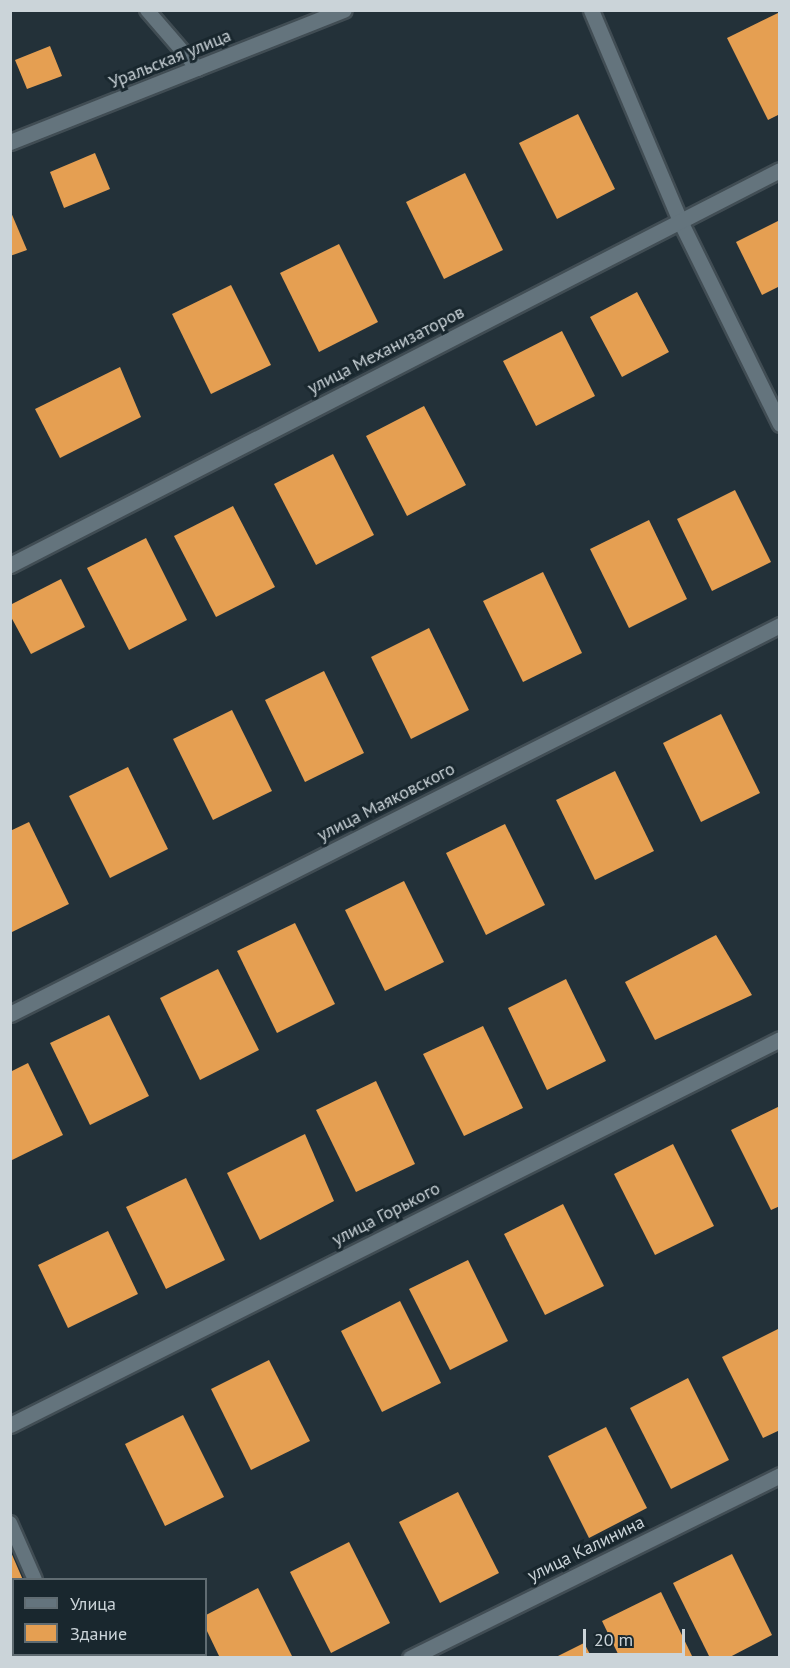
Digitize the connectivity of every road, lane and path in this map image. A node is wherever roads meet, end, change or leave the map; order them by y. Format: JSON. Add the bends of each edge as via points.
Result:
{"nodes":[{"id":1,"x":147,"y":10,"type":"edge"},
{"id":2,"x":344,"y":10,"type":"edge"},
{"id":3,"x":591,"y":10,"type":"edge"},
{"id":4,"x":198,"y":69,"type":"junction"},
{"id":5,"x":10,"y":142,"type":"edge"},
{"id":6,"x":780,"y":170,"type":"edge"},
{"id":7,"x":680,"y":221,"type":"junction"},
{"id":8,"x":780,"y":424,"type":"edge"},
{"id":9,"x":10,"y":565,"type":"edge"},
{"id":10,"x":780,"y":625,"type":"edge"},
{"id":11,"x":10,"y":1014,"type":"edge"},
{"id":12,"x":780,"y":1039,"type":"edge"},
{"id":13,"x":10,"y":1425,"type":"edge"},
{"id":14,"x":780,"y":1475,"type":"edge"},
{"id":15,"x":10,"y":1522,"type":"edge"},
{"id":16,"x":34,"y":1578,"type":"edge"},
{"id":17,"x":410,"y":1658,"type":"edge"}],
"edges":[{"from":1,"to":4,"type":"lane"},
{"from":2,"to":4,"type":"street","name":"Уральская улица"},
{"from":3,"to":7,"type":"street"},
{"from":4,"to":5,"type":"street","name":"Уральская улица"},
{"from":6,"to":7,"type":"street","name":"улица Механизаторов"},
{"from":7,"to":8,"type":"street"},
{"from":7,"to":9,"type":"street","name":"улица Механизаторов"},
{"from":10,"to":11,"type":"street","name":"улица Маяковского"},
{"from":12,"to":13,"type":"street","name":"улица Горького"},
{"from":14,"to":17,"type":"street","name":"улица Калинина"},
{"from":15,"to":16,"type":"lane"}]}
